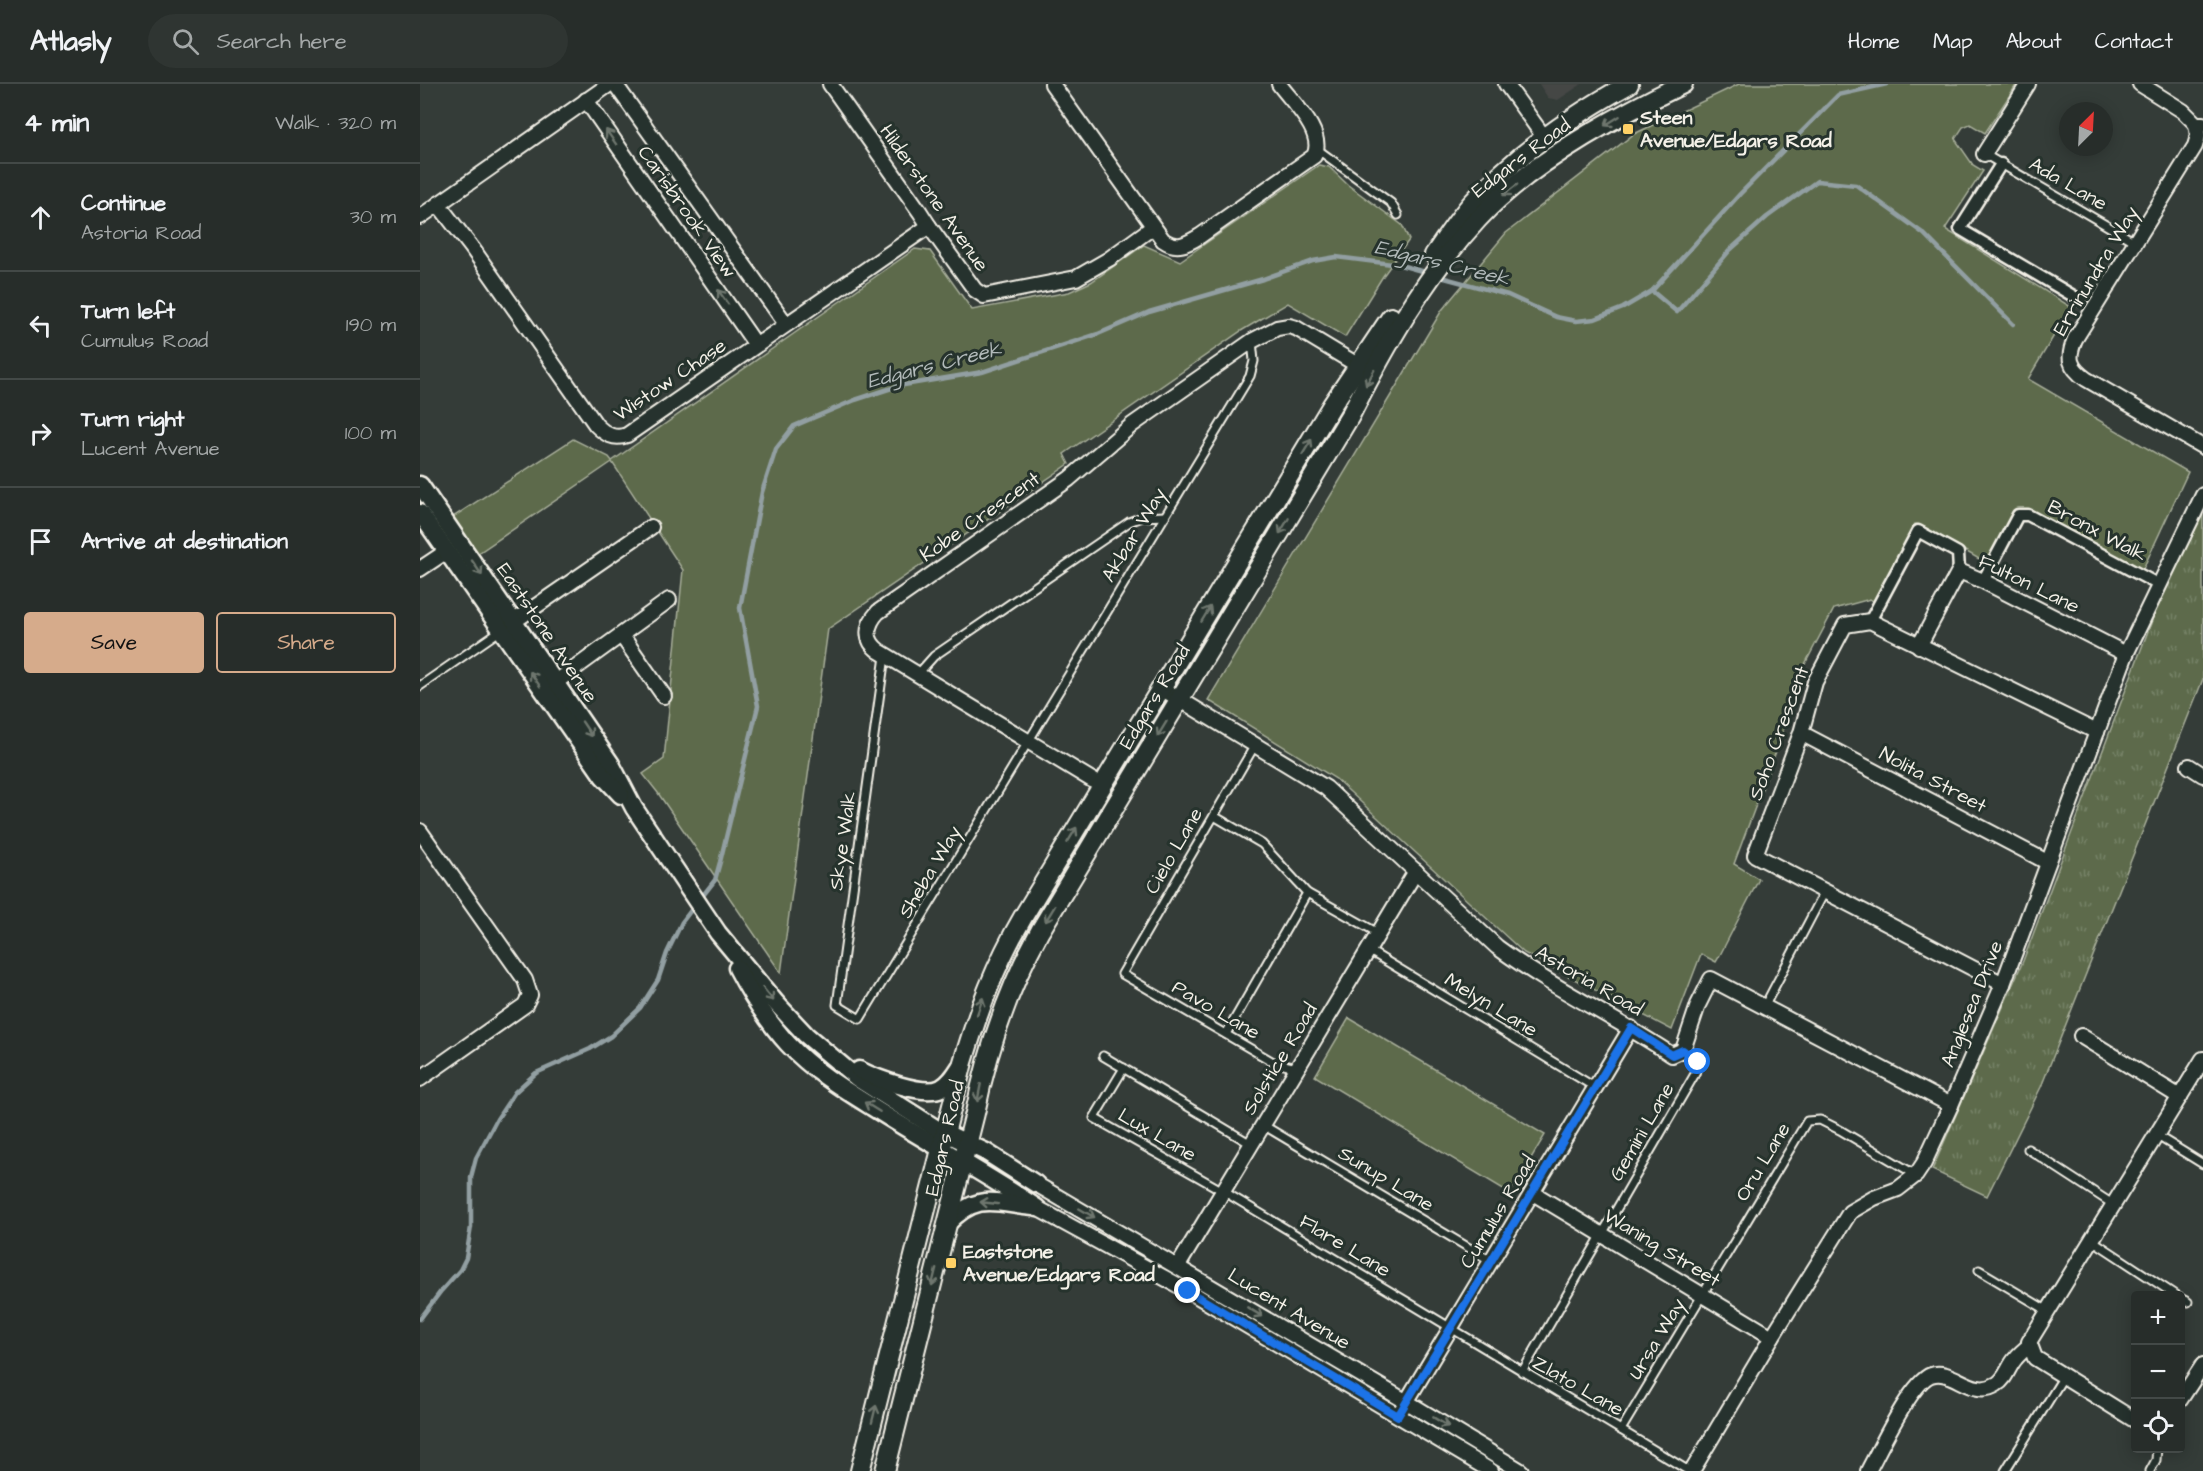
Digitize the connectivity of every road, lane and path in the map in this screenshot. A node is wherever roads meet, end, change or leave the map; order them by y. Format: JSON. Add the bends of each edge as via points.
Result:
{"nodes":[{"id":1,"x":610,"y":84,"type":"edge"},
{"id":2,"x":615,"y":84,"type":"edge"},
{"id":3,"x":830,"y":84,"type":"edge"},
{"id":4,"x":1052,"y":84,"type":"edge"},
{"id":5,"x":1279,"y":84,"type":"edge"},
{"id":6,"x":1506,"y":84,"type":"edge"},
{"id":7,"x":1629,"y":84,"type":"edge"},
{"id":8,"x":1683,"y":84,"type":"edge"},
{"id":9,"x":2028,"y":84,"type":"edge"},
{"id":10,"x":2140,"y":84,"type":"edge"},
{"id":11,"x":592,"y":92,"type":"edge"},
{"id":12,"x":2200,"y":124,"type":"edge"},
{"id":13,"x":1544,"y":137,"type":"junction"},
{"id":14,"x":1317,"y":150,"type":"junction"},
{"id":15,"x":1984,"y":154,"type":"joint"},
{"id":16,"x":1557,"y":155,"type":"junction"},
{"id":17,"x":2001,"y":164,"type":"junction"},
{"id":18,"x":438,"y":204,"type":"junction"},
{"id":19,"x":1398,"y":215,"type":"dead end"},
{"id":20,"x":420,"y":217,"type":"edge"},
{"id":21,"x":928,"y":226,"type":"junction"},
{"id":22,"x":1153,"y":227,"type":"junction"},
{"id":23,"x":1455,"y":236,"type":"junction"},
{"id":24,"x":2136,"y":242,"type":"junction"},
{"id":25,"x":2080,"y":300,"type":"dead end"},
{"id":26,"x":1404,"y":308,"type":"junction"},
{"id":27,"x":786,"y":324,"type":"junction"},
{"id":28,"x":1252,"y":341,"type":"junction"},
{"id":29,"x":756,"y":345,"type":"junction"},
{"id":30,"x":1359,"y":366,"type":"junction"},
{"id":31,"x":2203,"y":447,"type":"edge"},
{"id":32,"x":420,"y":485,"type":"edge"},
{"id":33,"x":2203,"y":495,"type":"edge"},
{"id":34,"x":420,"y":513,"type":"edge"},
{"id":35,"x":1165,"y":516,"type":"junction"},
{"id":36,"x":651,"y":527,"type":"dead end"},
{"id":37,"x":454,"y":547,"type":"junction"},
{"id":38,"x":420,"y":569,"type":"edge"},
{"id":39,"x":1959,"y":571,"type":"junction"},
{"id":40,"x":1983,"y":580,"type":"junction"},
{"id":41,"x":2159,"y":585,"type":"junction"},
{"id":42,"x":669,"y":600,"type":"dead end"},
{"id":43,"x":1870,"y":621,"type":"junction"},
{"id":44,"x":507,"y":626,"type":"junction"},
{"id":45,"x":622,"y":636,"type":"junction"},
{"id":46,"x":1919,"y":646,"type":"junction"},
{"id":47,"x":2126,"y":654,"type":"junction"},
{"id":48,"x":885,"y":656,"type":"junction"},
{"id":49,"x":917,"y":675,"type":"junction"},
{"id":50,"x":556,"y":682,"type":"junction"},
{"id":51,"x":420,"y":686,"type":"edge"},
{"id":52,"x":1161,"y":688,"type":"junction"},
{"id":53,"x":664,"y":696,"type":"dead end"},
{"id":54,"x":1180,"y":699,"type":"junction"},
{"id":55,"x":2097,"y":732,"type":"junction"},
{"id":56,"x":1801,"y":733,"type":"junction"},
{"id":57,"x":1028,"y":742,"type":"junction"},
{"id":58,"x":1255,"y":745,"type":"junction"},
{"id":59,"x":2189,"y":766,"type":"dead end"},
{"id":60,"x":2203,"y":775,"type":"edge"},
{"id":61,"x":1102,"y":786,"type":"junction"},
{"id":62,"x":634,"y":808,"type":"junction"},
{"id":63,"x":1214,"y":816,"type":"junction"},
{"id":64,"x":420,"y":831,"type":"edge"},
{"id":65,"x":2047,"y":862,"type":"junction"},
{"id":66,"x":1416,"y":871,"type":"junction"},
{"id":67,"x":1825,"y":891,"type":"junction"},
{"id":68,"x":1307,"y":893,"type":"junction"},
{"id":69,"x":718,"y":933,"type":"junction"},
{"id":70,"x":1378,"y":933,"type":"junction"},
{"id":71,"x":1368,"y":950,"type":"junction"},
{"id":72,"x":1122,"y":974,"type":"joint"},
{"id":73,"x":2003,"y":984,"type":"junction"},
{"id":74,"x":1764,"y":1007,"type":"junction"},
{"id":75,"x":860,"y":1019,"type":"joint"},
{"id":76,"x":1631,"y":1028,"type":"junction"},
{"id":77,"x":1226,"y":1034,"type":"junction"},
{"id":78,"x":2081,"y":1036,"type":"dead end"},
{"id":79,"x":1683,"y":1050,"type":"junction"},
{"id":80,"x":826,"y":1053,"type":"junction"},
{"id":81,"x":1103,"y":1056,"type":"dead end"},
{"id":82,"x":2203,"y":1059,"type":"edge"},
{"id":83,"x":963,"y":1062,"type":"junction"},
{"id":84,"x":1124,"y":1068,"type":"junction"},
{"id":85,"x":1297,"y":1068,"type":"junction"},
{"id":86,"x":420,"y":1078,"type":"edge"},
{"id":87,"x":1596,"y":1088,"type":"junction"},
{"id":88,"x":2180,"y":1097,"type":"junction"},
{"id":89,"x":1951,"y":1105,"type":"junction"},
{"id":90,"x":1263,"y":1125,"type":"junction"},
{"id":91,"x":2156,"y":1135,"type":"junction"},
{"id":92,"x":942,"y":1141,"type":"junction"},
{"id":93,"x":968,"y":1141,"type":"junction"},
{"id":94,"x":1251,"y":1144,"type":"junction"},
{"id":95,"x":2028,"y":1149,"type":"dead end"},
{"id":96,"x":962,"y":1160,"type":"junction"},
{"id":97,"x":2203,"y":1164,"type":"edge"},
{"id":98,"x":1916,"y":1175,"type":"junction"},
{"id":99,"x":1036,"y":1184,"type":"joint"},
{"id":100,"x":1223,"y":1191,"type":"junction"},
{"id":101,"x":1533,"y":1193,"type":"junction"},
{"id":102,"x":2114,"y":1204,"type":"junction"},
{"id":103,"x":1037,"y":1208,"type":"junction"},
{"id":104,"x":948,"y":1223,"type":"junction"},
{"id":105,"x":1601,"y":1234,"type":"junction"},
{"id":106,"x":2092,"y":1240,"type":"junction"},
{"id":107,"x":1491,"y":1261,"type":"junction"},
{"id":108,"x":1178,"y":1266,"type":"junction"},
{"id":109,"x":1979,"y":1270,"type":"dead end"},
{"id":110,"x":2170,"y":1291,"type":"edge"},
{"id":111,"x":1703,"y":1295,"type":"junction"},
{"id":112,"x":2185,"y":1300,"type":"edge"},
{"id":113,"x":2188,"y":1302,"type":"dead end"},
{"id":114,"x":2048,"y":1311,"type":"junction"},
{"id":115,"x":1450,"y":1329,"type":"junction"},
{"id":116,"x":1772,"y":1336,"type":"junction"},
{"id":117,"x":2030,"y":1345,"type":"junction"},
{"id":118,"x":2203,"y":1365,"type":"edge"},
{"id":119,"x":1522,"y":1372,"type":"junction"},
{"id":120,"x":2064,"y":1376,"type":"junction"},
{"id":121,"x":2182,"y":1399,"type":"edge"},
{"id":122,"x":1407,"y":1401,"type":"junction"},
{"id":123,"x":1398,"y":1416,"type":"junction"},
{"id":124,"x":2131,"y":1418,"type":"edge"},
{"id":125,"x":1622,"y":1430,"type":"junction"},
{"id":126,"x":2157,"y":1453,"type":"edge"},
{"id":127,"x":860,"y":1471,"type":"edge"},
{"id":128,"x":885,"y":1471,"type":"edge"},
{"id":129,"x":1491,"y":1471,"type":"edge"},
{"id":130,"x":1521,"y":1471,"type":"edge"},
{"id":131,"x":1691,"y":1471,"type":"edge"},
{"id":132,"x":1868,"y":1471,"type":"edge"},
{"id":133,"x":2005,"y":1471,"type":"edge"},
{"id":134,"x":2150,"y":1471,"type":"edge"}],
"edges":[{"from":1,"to":11,"type":"street"},
{"from":2,"to":27,"type":"street","name":"Carisbrook View"},
{"from":3,"to":21,"type":"street","name":"Hilderstone Avenue"},
{"from":4,"to":22,"type":"street"},
{"from":5,"to":14,"type":"street","via":[[1315,133]]},
{"from":6,"to":13,"type":"street"},
{"from":7,"to":13,"type":"main road","name":"Edgars Road"},
{"from":8,"to":16,"type":"main road","name":"Edgars Road","one_way":true,"via":[[1634,107]]},
{"from":9,"to":15,"type":"street"},
{"from":10,"to":12,"type":"street"},
{"from":11,"to":18,"type":"street"},
{"from":29,"to":11,"type":"street","name":"Carisbrook View","one_way":true},
{"from":12,"to":24,"type":"street","name":"Errinundra Way","via":[[2195,146]]},
{"from":13,"to":16,"type":"street"},
{"from":13,"to":23,"type":"main road","name":"Edgars Road","via":[[1471,204]]},
{"from":14,"to":19,"type":"lane","via":[[1391,203]]},
{"from":14,"to":22,"type":"street","via":[[1309,160],[1188,243],[1169,244]]},
{"from":15,"to":17,"type":"lane","name":"Ada Lane"},
{"from":16,"to":23,"type":"main road","name":"Edgars Road","one_way":true},
{"from":17,"to":24,"type":"lane","name":"Ada Lane"},
{"from":17,"to":25,"type":"street","via":[[1960,229]]},
{"from":18,"to":20,"type":"street"},
{"from":18,"to":29,"type":"street","name":"Wistow Chase","via":[[596,425],[609,435],[627,435]]},
{"from":21,"to":22,"type":"street","name":"Hilderstone Avenue","via":[[975,290],[989,296],[1076,278]]},
{"from":21,"to":27,"type":"street","name":"Wistow Chase"},
{"from":23,"to":26,"type":"main road","name":"Edgars Road"},
{"from":24,"to":31,"type":"street","name":"Errinundra Way","via":[[2075,339],[2070,362],[2086,379]]},
{"from":26,"to":30,"type":"main road","name":"Edgars Road"},
{"from":26,"to":54,"type":"main road","name":"Edgars Road","one_way":true,"via":[[1345,425]]},
{"from":27,"to":29,"type":"street","name":"Wistow Chase"},
{"from":28,"to":30,"type":"street","name":"Kobe Crescent","via":[[1289,326]]},
{"from":28,"to":35,"type":"lane","name":"Akbar Way","via":[[1254,361],[1250,376]]},
{"from":28,"to":48,"type":"street","name":"Kobe Crescent","via":[[1132,425],[1069,479],[878,612],[868,633],[873,647]]},
{"from":52,"to":30,"type":"main road","name":"Edgars Road","one_way":true},
{"from":32,"to":37,"type":"street","name":"Eaststone Avenue"},
{"from":33,"to":41,"type":"street","name":"Anglesea Drive"},
{"from":34,"to":37,"type":"street","name":"Eaststone Avenue"},
{"from":35,"to":49,"type":"lane","via":[[1129,522],[934,656]]},
{"from":35,"to":57,"type":"lane","name":"Akbar Way"},
{"from":36,"to":44,"type":"street"},
{"from":37,"to":38,"type":"street"},
{"from":37,"to":44,"type":"street","name":"Eaststone Avenue"},
{"from":39,"to":40,"type":"street","name":"Fulton Lane"},
{"from":39,"to":43,"type":"street","via":[[1958,553],[1918,531]]},
{"from":39,"to":46,"type":"street","name":"Fulton Lane"},
{"from":40,"to":41,"type":"street","name":"Bronx Walk","via":[[2013,522],[2018,515],[2028,515]]},
{"from":40,"to":47,"type":"street","name":"Fulton Lane"},
{"from":41,"to":47,"type":"street","name":"Anglesea Drive"},
{"from":42,"to":45,"type":"street"},
{"from":43,"to":46,"type":"street"},
{"from":43,"to":56,"type":"street","name":"Soho Crescent","via":[[1845,625],[1815,682]]},
{"from":44,"to":50,"type":"street","name":"Eaststone Avenue"},
{"from":44,"to":51,"type":"lane"},
{"from":62,"to":44,"type":"street","name":"Eaststone Avenue","one_way":true,"via":[[603,776]]},
{"from":45,"to":50,"type":"street"},
{"from":45,"to":53,"type":"street"},
{"from":46,"to":55,"type":"street"},
{"from":47,"to":55,"type":"street","name":"Anglesea Drive"},
{"from":48,"to":49,"type":"street","name":"Kobe Crescent"},
{"from":48,"to":75,"type":"lane","name":"Skye Walk","via":[[837,1005]]},
{"from":49,"to":57,"type":"street","name":"Kobe Crescent"},
{"from":50,"to":62,"type":"street","name":"Eaststone Avenue","one_way":true,"via":[[611,764]]},
{"from":52,"to":54,"type":"street","name":"Astoria Road"},
{"from":52,"to":61,"type":"main road","name":"Edgars Road"},
{"from":54,"to":58,"type":"street","name":"Astoria Road"},
{"from":54,"to":93,"type":"main road","name":"Edgars Road","one_way":true,"via":[[1040,931],[1013,984],[984,1068]]},
{"from":55,"to":65,"type":"street","name":"Anglesea Drive"},
{"from":56,"to":65,"type":"street","name":"Nolita Street"},
{"from":56,"to":67,"type":"street","name":"Soho Crescent","via":[[1755,855]]},
{"from":57,"to":61,"type":"street","name":"Kobe Crescent"},
{"from":57,"to":75,"type":"lane","name":"Sheba Way"},
{"from":58,"to":63,"type":"lane","name":"Cielo Lane"},
{"from":58,"to":66,"type":"street","name":"Astoria Road","via":[[1326,788]]},
{"from":59,"to":60,"type":"street"},
{"from":83,"to":61,"type":"main road","name":"Edgars Road","one_way":true,"via":[[984,995],[1004,949]]},
{"from":62,"to":69,"type":"street","name":"Eaststone Avenue"},
{"from":63,"to":68,"type":"lane","via":[[1262,844]]},
{"from":63,"to":72,"type":"lane","name":"Cielo Lane"},
{"from":64,"to":86,"type":"street","via":[[525,980],[530,995],[525,1005]]},
{"from":65,"to":73,"type":"street","name":"Anglesea Drive"},
{"from":66,"to":70,"type":"street","name":"Solstice Road"},
{"from":66,"to":76,"type":"street","name":"Astoria Road","via":[[1497,947],[1523,966]]},
{"from":67,"to":73,"type":"street","name":"Soho Crescent"},
{"from":67,"to":74,"type":"lane"},
{"from":68,"to":70,"type":"lane"},
{"from":68,"to":77,"type":"lane"},
{"from":69,"to":80,"type":"street","name":"Eaststone Avenue","one_way":true,"via":[[788,1018]]},
{"from":92,"to":69,"type":"street","name":"Eaststone Avenue","one_way":true,"via":[[839,1086],[802,1058],[763,1013]]},
{"from":70,"to":71,"type":"street","name":"Solstice Road"},
{"from":71,"to":85,"type":"street","name":"Solstice Road"},
{"from":71,"to":87,"type":"lane","name":"Melyn Lane"},
{"from":72,"to":77,"type":"lane","name":"Pavo Lane"},
{"from":73,"to":89,"type":"street","name":"Anglesea Drive"},
{"from":74,"to":79,"type":"street","via":[[1711,979]]},
{"from":74,"to":89,"type":"street"},
{"from":76,"to":79,"type":"street","name":"Astoria Road","via":[[1672,1055]]},
{"from":76,"to":87,"type":"street","name":"Cumulus Road"},
{"from":77,"to":85,"type":"lane","name":"Pavo Lane","via":[[1275,1063]]},
{"from":78,"to":88,"type":"street"},
{"from":79,"to":105,"type":"lane","name":"Gemini Lane","via":[[1698,1062],[1695,1074]]},
{"from":80,"to":83,"type":"street","via":[[866,1074],[930,1090],[948,1083]]},
{"from":80,"to":92,"type":"street","name":"Eaststone Avenue"},
{"from":81,"to":84,"type":"lane"},
{"from":82,"to":88,"type":"street"},
{"from":83,"to":92,"type":"main road","name":"Edgars Road"},
{"from":84,"to":94,"type":"lane"},
{"from":84,"to":100,"type":"lane","name":"Lux Lane","via":[[1094,1118]]},
{"from":85,"to":90,"type":"street","name":"Solstice Road"},
{"from":87,"to":101,"type":"street","name":"Cumulus Road"},
{"from":88,"to":91,"type":"street"},
{"from":89,"to":98,"type":"street","name":"Anglesea Drive"},
{"from":90,"to":94,"type":"street","name":"Solstice Road"},
{"from":90,"to":107,"type":"lane","name":"Sunup Lane"},
{"from":91,"to":97,"type":"lane"},
{"from":91,"to":102,"type":"street"},
{"from":92,"to":93,"type":"street","name":"Eaststone Avenue"},
{"from":92,"to":96,"type":"street","name":"Eaststone Avenue"},
{"from":127,"to":92,"type":"main road","name":"Edgars Road","one_way":true},
{"from":93,"to":96,"type":"main road","name":"Edgars Road"},
{"from":93,"to":99,"type":"street","name":"Eaststone Avenue"},
{"from":94,"to":100,"type":"street","name":"Solstice Road"},
{"from":95,"to":102,"type":"lane"},
{"from":96,"to":103,"type":"street","name":"Eaststone Avenue"},
{"from":96,"to":104,"type":"main road","name":"Edgars Road"},
{"from":98,"to":111,"type":"lane","name":"Oru Lane","via":[[1820,1120],[1807,1121]]},
{"from":98,"to":116,"type":"street","name":"Anglesea Drive","via":[[1898,1189],[1850,1212]]},
{"from":99,"to":108,"type":"street","name":"Lucent Avenue","one_way":true},
{"from":100,"to":108,"type":"street","name":"Solstice Road"},
{"from":100,"to":115,"type":"lane","name":"Flare Lane"},
{"from":101,"to":105,"type":"street","name":"Waning Street"},
{"from":101,"to":107,"type":"street","name":"Cumulus Road"},
{"from":102,"to":106,"type":"street"},
{"from":103,"to":104,"type":"street","one_way":true,"via":[[979,1201],[961,1210]]},
{"from":103,"to":123,"type":"street","name":"Lucent Avenue","via":[[1192,1293]]},
{"from":104,"to":128,"type":"main road","name":"Edgars Road","one_way":true},
{"from":105,"to":111,"type":"street","name":"Waning Street"},
{"from":105,"to":119,"type":"lane"},
{"from":106,"to":110,"type":"lane"},
{"from":106,"to":114,"type":"street"},
{"from":107,"to":115,"type":"street","name":"Cumulus Road"},
{"from":108,"to":122,"type":"street","name":"Lucent Avenue","one_way":true},
{"from":109,"to":114,"type":"lane"},
{"from":111,"to":116,"type":"street","name":"Waning Street"},
{"from":111,"to":125,"type":"lane","name":"Ursa Way"},
{"from":112,"to":113,"type":"lane"},
{"from":114,"to":117,"type":"street"},
{"from":115,"to":119,"type":"lane","name":"Zlato Lane"},
{"from":115,"to":122,"type":"street","name":"Cumulus Road"},
{"from":116,"to":131,"type":"street","name":"Anglesea Drive"},
{"from":117,"to":120,"type":"street","via":[[2035,1358]]},
{"from":117,"to":132,"type":"street","via":[[2015,1358],[1999,1383],[1986,1388],[1974,1388],[1932,1374],[1919,1383]]},
{"from":118,"to":121,"type":"street"},
{"from":119,"to":125,"type":"lane","name":"Zlato Lane"},
{"from":120,"to":124,"type":"street"},
{"from":120,"to":133,"type":"lane"},
{"from":122,"to":123,"type":"street","name":"Cumulus Road"},
{"from":122,"to":130,"type":"street","name":"Lucent Avenue","one_way":true},
{"from":123,"to":129,"type":"street","name":"Lucent Avenue"},
{"from":125,"to":131,"type":"lane","name":"Zlato Lane"},
{"from":126,"to":134,"type":"lane"}]}
